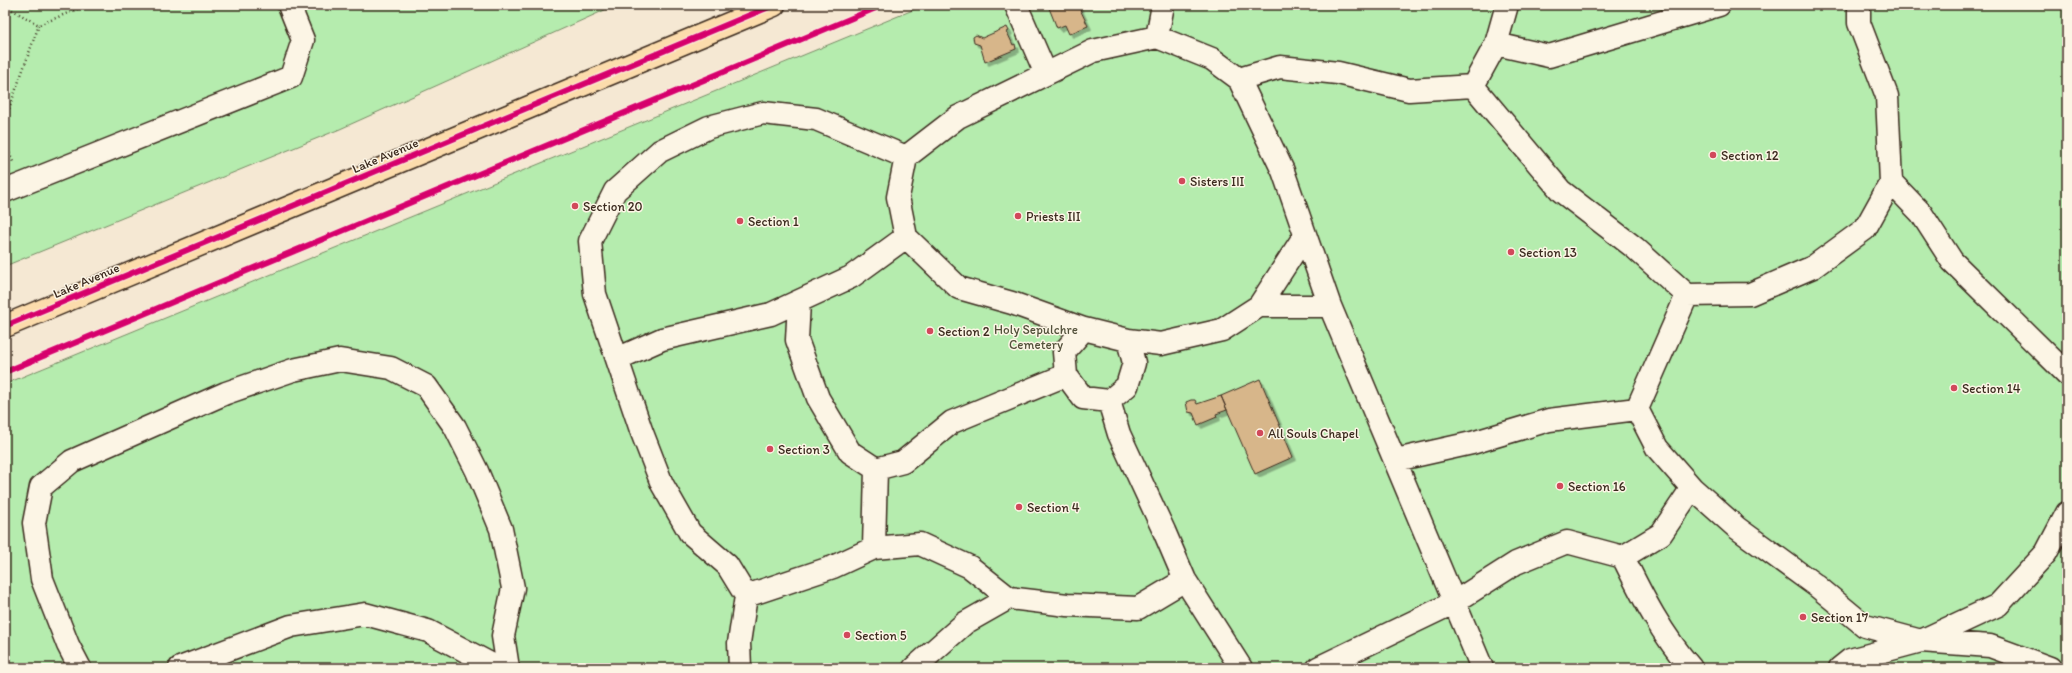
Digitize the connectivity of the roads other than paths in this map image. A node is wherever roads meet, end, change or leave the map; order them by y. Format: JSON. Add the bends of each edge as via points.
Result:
{"nodes":[{"id":1,"x":289,"y":5,"type":"edge"},
{"id":2,"x":774,"y":5,"type":"edge"},
{"id":3,"x":1016,"y":5,"type":"edge"},
{"id":4,"x":1163,"y":5,"type":"edge"},
{"id":5,"x":1507,"y":5,"type":"edge"},
{"id":6,"x":1719,"y":5,"type":"edge"},
{"id":7,"x":1859,"y":5,"type":"edge"},
{"id":8,"x":1157,"y":37,"type":"junction"},
{"id":9,"x":1496,"y":44,"type":"junction"},
{"id":10,"x":1046,"y":74,"type":"junction"},
{"id":11,"x":1239,"y":79,"type":"junction"},
{"id":12,"x":1473,"y":86,"type":"junction"},
{"id":13,"x":906,"y":157,"type":"junction"},
{"id":14,"x":1891,"y":182,"type":"junction"},
{"id":15,"x":5,"y":191,"type":"edge"},
{"id":16,"x":1305,"y":235,"type":"junction"},
{"id":17,"x":906,"y":237,"type":"junction"},
{"id":18,"x":1687,"y":295,"type":"junction"},
{"id":19,"x":799,"y":302,"type":"junction"},
{"id":20,"x":1259,"y":306,"type":"junction"},
{"id":21,"x":1330,"y":306,"type":"junction"},
{"id":22,"x":5,"y":326,"type":"edge"},
{"id":23,"x":1084,"y":330,"type":"junction"},
{"id":24,"x":1128,"y":340,"type":"junction"},
{"id":25,"x":617,"y":359,"type":"junction"},
{"id":26,"x":2067,"y":374,"type":"edge"},
{"id":27,"x":1066,"y":375,"type":"junction"},
{"id":28,"x":1109,"y":400,"type":"junction"},
{"id":29,"x":1637,"y":410,"type":"junction"},
{"id":30,"x":1396,"y":460,"type":"junction"},
{"id":31,"x":876,"y":469,"type":"junction"},
{"id":32,"x":1692,"y":488,"type":"junction"},
{"id":33,"x":2067,"y":513,"type":"edge"},
{"id":34,"x":874,"y":548,"type":"junction"},
{"id":35,"x":1623,"y":557,"type":"junction"},
{"id":36,"x":1184,"y":580,"type":"junction"},
{"id":37,"x":746,"y":596,"type":"junction"},
{"id":38,"x":1009,"y":598,"type":"junction"},
{"id":39,"x":1454,"y":603,"type":"junction"},
{"id":40,"x":1921,"y":640,"type":"junction"},
{"id":41,"x":80,"y":668,"type":"edge"},
{"id":42,"x":180,"y":668,"type":"edge"},
{"id":43,"x":498,"y":668,"type":"edge"},
{"id":44,"x":508,"y":668,"type":"edge"},
{"id":45,"x":740,"y":668,"type":"edge"},
{"id":46,"x":914,"y":668,"type":"edge"},
{"id":47,"x":1241,"y":668,"type":"edge"},
{"id":48,"x":1318,"y":668,"type":"edge"},
{"id":49,"x":1482,"y":668,"type":"edge"},
{"id":50,"x":1691,"y":668,"type":"edge"},
{"id":51,"x":1840,"y":668,"type":"edge"},
{"id":52,"x":2050,"y":668,"type":"edge"}],
"edges":[{"from":1,"to":15,"type":"lane","via":[[303,40],[291,77]]},
{"from":2,"to":22,"type":"main road","name":"Lake Avenue"},
{"from":3,"to":10,"type":"lane"},
{"from":4,"to":8,"type":"lane"},
{"from":5,"to":9,"type":"lane"},
{"from":6,"to":9,"type":"lane","via":[[1549,56]]},
{"from":7,"to":14,"type":"lane","via":[[1859,23],[1887,96]]},
{"from":8,"to":10,"type":"lane","via":[[1093,51]]},
{"from":8,"to":11,"type":"lane","via":[[1212,59]]},
{"from":9,"to":12,"type":"lane"},
{"from":10,"to":13,"type":"lane","via":[[958,117]]},
{"from":11,"to":12,"type":"lane","via":[[1280,66],[1338,73],[1409,90]]},
{"from":11,"to":16,"type":"lane","via":[[1283,171]]},
{"from":12,"to":18,"type":"lane","via":[[1561,191],[1635,248]]},
{"from":13,"to":17,"type":"lane","via":[[898,197]]},
{"from":13,"to":25,"type":"lane","via":[[816,119],[763,113],[709,127],[660,151],[615,191],[590,241],[595,294]]},
{"from":14,"to":18,"type":"lane","via":[[1864,229],[1813,267],[1750,294]]},
{"from":14,"to":26,"type":"lane","via":[[1921,213],[1952,261]]},
{"from":16,"to":20,"type":"lane"},
{"from":16,"to":21,"type":"lane"},
{"from":17,"to":19,"type":"lane","via":[[851,277]]},
{"from":17,"to":23,"type":"lane","via":[[959,288],[1012,303]]},
{"from":18,"to":29,"type":"lane"},
{"from":19,"to":25,"type":"lane","via":[[771,314],[662,339]]},
{"from":19,"to":31,"type":"lane","via":[[797,340],[818,398],[850,452]]},
{"from":20,"to":21,"type":"lane"},
{"from":20,"to":24,"type":"lane","via":[[1222,330],[1161,344]]},
{"from":21,"to":30,"type":"lane"},
{"from":23,"to":24,"type":"lane"},
{"from":23,"to":27,"type":"lane","via":[[1064,352]]},
{"from":24,"to":28,"type":"lane","via":[[1134,363],[1127,386]]},
{"from":25,"to":37,"type":"lane","via":[[662,484],[690,533],[727,565]]},
{"from":27,"to":28,"type":"lane","via":[[1083,398]]},
{"from":27,"to":31,"type":"lane","via":[[952,422],[903,462]]},
{"from":28,"to":36,"type":"lane","via":[[1119,434]]},
{"from":29,"to":30,"type":"lane","via":[[1549,420]]},
{"from":29,"to":32,"type":"lane","via":[[1657,448]]},
{"from":30,"to":39,"type":"lane"},
{"from":31,"to":34,"type":"lane"},
{"from":32,"to":35,"type":"lane","via":[[1661,534]]},
{"from":32,"to":40,"type":"lane","via":[[1737,528],[1818,587],[1864,626]]},
{"from":33,"to":40,"type":"lane","via":[[2046,553],[1998,605]]},
{"from":34,"to":37,"type":"lane","via":[[833,568]]},
{"from":34,"to":38,"type":"lane","via":[[920,544],[970,567]]},
{"from":35,"to":39,"type":"lane","via":[[1567,542],[1516,563]]},
{"from":35,"to":50,"type":"lane","via":[[1673,648]]},
{"from":36,"to":38,"type":"lane","via":[[1138,608],[1067,605]]},
{"from":36,"to":47,"type":"lane"},
{"from":37,"to":45,"type":"lane","via":[[739,644]]},
{"from":38,"to":46,"type":"lane","via":[[965,623]]},
{"from":39,"to":48,"type":"lane"},
{"from":39,"to":49,"type":"lane"},
{"from":40,"to":51,"type":"lane","via":[[1850,660]]},
{"from":40,"to":52,"type":"lane","via":[[1990,646]]},
{"from":41,"to":44,"type":"lane","via":[[68,645],[42,578],[34,523],[41,487],[72,461],[226,393],[293,370],[340,360],[391,368],[426,386],[455,427],[502,529],[513,588],[502,636]]},
{"from":42,"to":43,"type":"lane","via":[[291,626],[365,614],[428,631]]}]}
